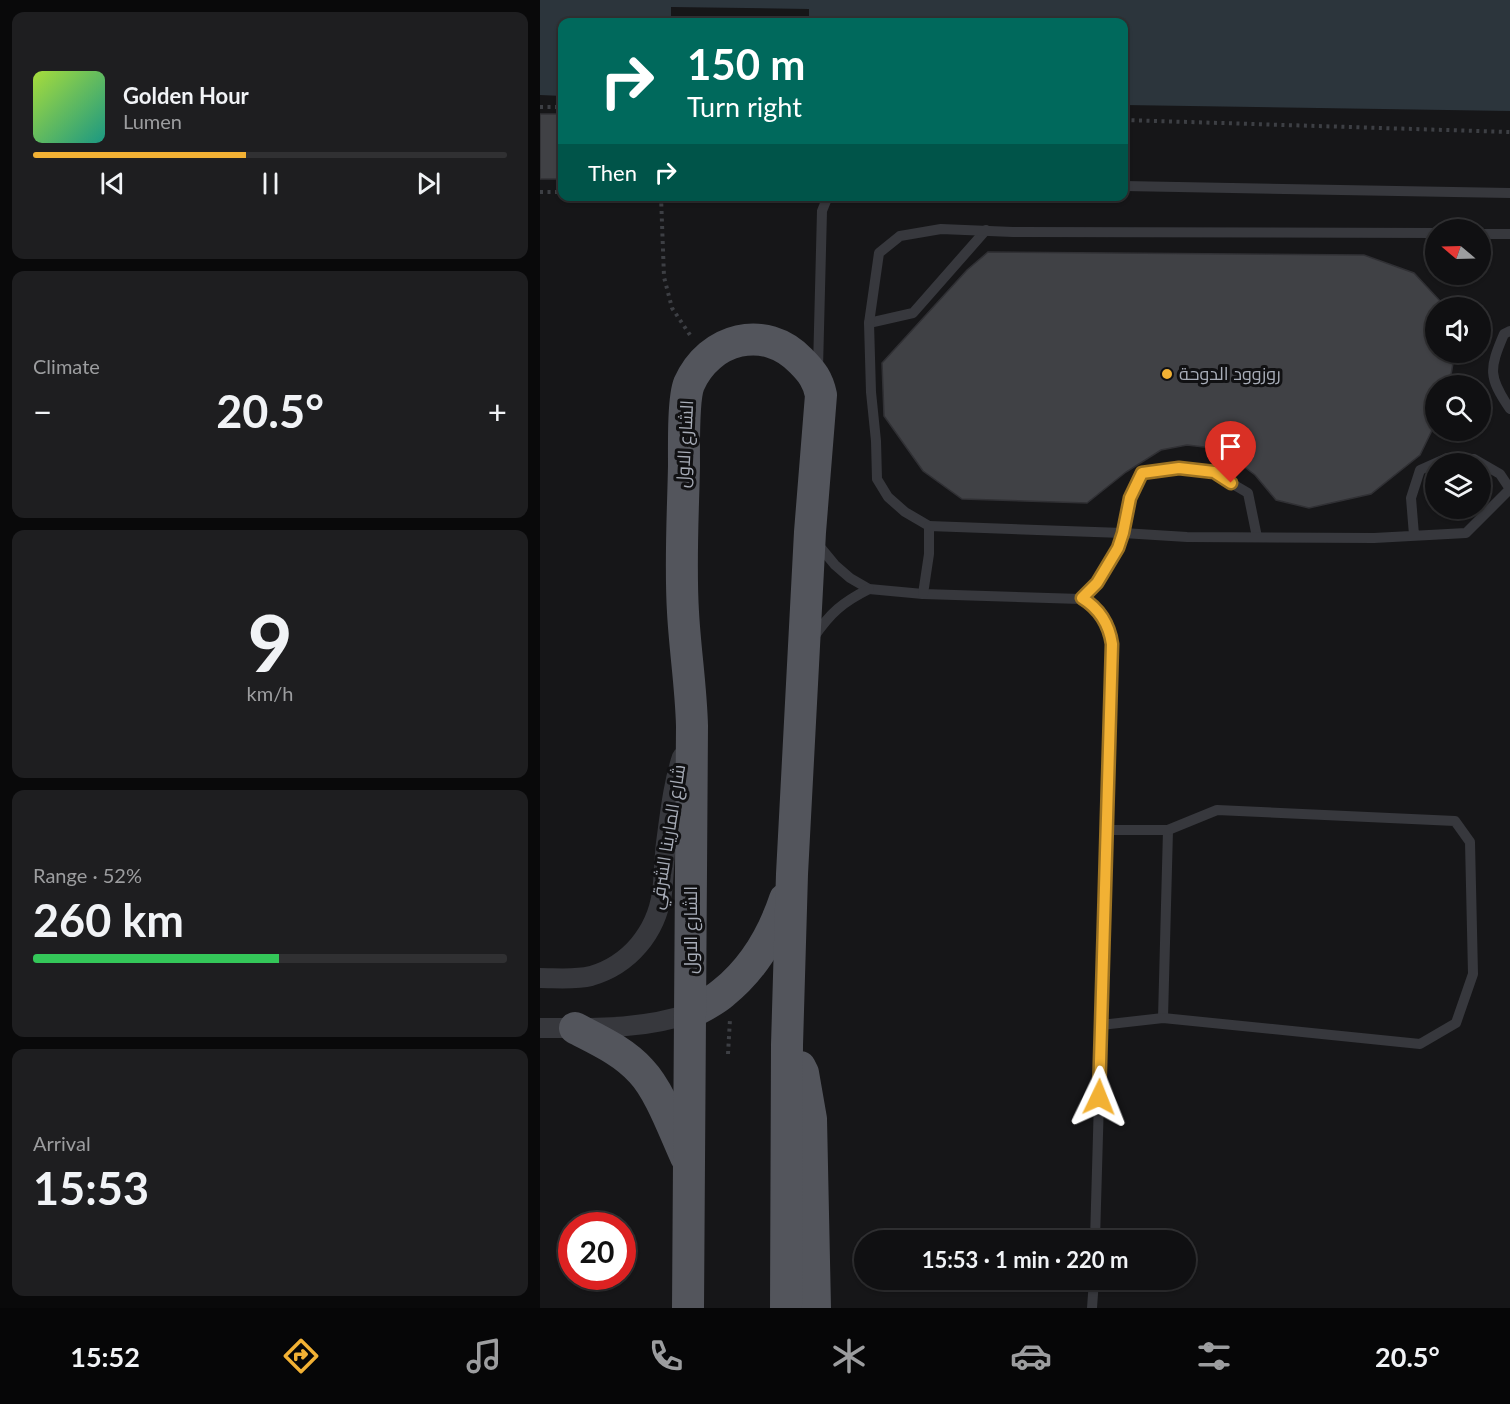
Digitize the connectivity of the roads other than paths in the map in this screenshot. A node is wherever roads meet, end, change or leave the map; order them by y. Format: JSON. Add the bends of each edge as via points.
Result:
{"nodes":[{"id":1,"x":1128,"y":186,"type":"edge"},
{"id":2,"x":1510,"y":193,"type":"edge"},
{"id":3,"x":826,"y":201,"type":"edge"},
{"id":4,"x":986,"y":231,"type":"junction"},
{"id":5,"x":1425,"y":233,"type":"edge"},
{"id":6,"x":1491,"y":234,"type":"edge"},
{"id":7,"x":1510,"y":234,"type":"edge"},
{"id":8,"x":869,"y":323,"type":"junction"},
{"id":9,"x":1510,"y":331,"type":"edge"},
{"id":10,"x":818,"y":380,"type":"junction"},
{"id":11,"x":1510,"y":409,"type":"edge"},
{"id":12,"x":929,"y":526,"type":"junction"},
{"id":13,"x":810,"y":532,"type":"junction"},
{"id":14,"x":1123,"y":533,"type":"junction"},
{"id":15,"x":1414,"y":535,"type":"junction"},
{"id":16,"x":1257,"y":537,"type":"junction"},
{"id":17,"x":869,"y":589,"type":"junction"},
{"id":18,"x":923,"y":594,"type":"junction"},
{"id":19,"x":1082,"y":598,"type":"junction"},
{"id":20,"x":803,"y":666,"type":"junction"},
{"id":21,"x":692,"y":726,"type":"junction"},
{"id":22,"x":1107,"y":830,"type":"junction"},
{"id":23,"x":1168,"y":830,"type":"junction"},
{"id":24,"x":792,"y":874,"type":"junction"},
{"id":25,"x":540,"y":978,"type":"edge"},
{"id":26,"x":691,"y":1013,"type":"junction"},
{"id":27,"x":1163,"y":1018,"type":"junction"},
{"id":28,"x":1101,"y":1025,"type":"junction"},
{"id":29,"x":540,"y":1028,"type":"edge"},
{"id":30,"x":575,"y":1028,"type":"junction"},
{"id":31,"x":787,"y":1045,"type":"junction"},
{"id":32,"x":689,"y":1164,"type":"junction"},
{"id":33,"x":1095,"y":1230,"type":"edge"},
{"id":34,"x":1094,"y":1290,"type":"edge"},
{"id":35,"x":1093,"y":1306,"type":"edge"},
{"id":36,"x":688,"y":1308,"type":"edge"},
{"id":37,"x":786,"y":1308,"type":"edge"},
{"id":38,"x":815,"y":1308,"type":"edge"}],
"edges":[{"from":1,"to":2,"type":"lane"},
{"from":3,"to":10,"type":"lane","via":[[822,211]]},
{"from":4,"to":5,"type":"lane"},
{"from":4,"to":8,"type":"lane","via":[[913,313]]},
{"from":4,"to":8,"type":"lane","via":[[941,229],[900,236],[879,253]]},
{"from":6,"to":7,"type":"lane"},
{"from":8,"to":12,"type":"lane","via":[[877,479],[888,497]]},
{"from":9,"to":11,"type":"lane","via":[[1504,334],[1493,360],[1495,385]]},
{"from":10,"to":13,"type":"main road"},
{"from":10,"to":21,"type":"main road","name":"الشارع الاول","via":[[797,356],[779,344],[749,339],[720,347],[705,359],[688,385],[681,555]]},
{"from":12,"to":14,"type":"lane"},
{"from":12,"to":18,"type":"lane"},
{"from":13,"to":17,"type":"lane","via":[[835,565]]},
{"from":13,"to":20,"type":"main road"},
{"from":14,"to":16,"type":"lane"},
{"from":14,"to":16,"type":"lane","via":[[1130,498],[1142,473],[1179,468],[1214,472],[1248,493]]},
{"from":14,"to":19,"type":"lane","via":[[1105,572]]},
{"from":15,"to":15,"type":"lane","via":[[1466,533],[1510,489],[1500,474],[1474,459],[1447,458],[1420,470],[1411,498]]},
{"from":15,"to":16,"type":"lane"},
{"from":17,"to":18,"type":"lane"},
{"from":17,"to":20,"type":"lane","via":[[845,601],[826,619],[811,641]]},
{"from":18,"to":19,"type":"lane"},
{"from":19,"to":22,"type":"lane","via":[[1105,621],[1112,644]]},
{"from":20,"to":24,"type":"main road"},
{"from":21,"to":25,"type":"street","name":"شارع المارينا الشرقي","via":[[678,769],[662,896],[644,940],[628,957],[596,974]]},
{"from":21,"to":26,"type":"main road","name":"الشارع الاول"},
{"from":22,"to":23,"type":"lane"},
{"from":22,"to":28,"type":"lane"},
{"from":23,"to":27,"type":"lane"},
{"from":23,"to":27,"type":"lane","via":[[1216,810],[1455,821],[1470,842],[1473,974],[1456,1023],[1420,1044]]},
{"from":24,"to":26,"type":"main road","via":[[781,909],[755,961],[722,995]]},
{"from":24,"to":31,"type":"main road"},
{"from":26,"to":30,"type":"street","via":[[660,1022]]},
{"from":26,"to":32,"type":"main road","name":"الشارع الاول"},
{"from":27,"to":28,"type":"lane"},
{"from":28,"to":33,"type":"lane"},
{"from":29,"to":30,"type":"street"},
{"from":30,"to":32,"type":"main road","via":[[625,1056],[642,1072]]},
{"from":31,"to":37,"type":"main road"},
{"from":31,"to":38,"type":"main road","via":[[803,1073],[811,1119]]},
{"from":32,"to":36,"type":"main road","name":"الشارع الاول"},
{"from":34,"to":35,"type":"lane"}]}
